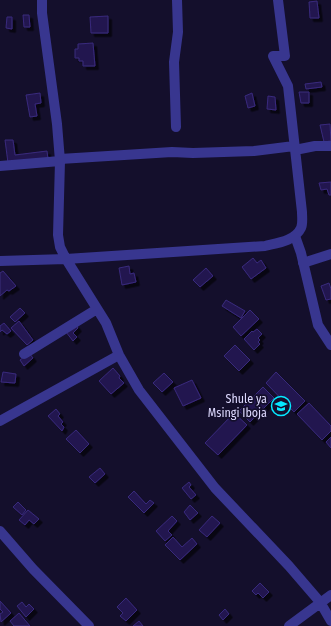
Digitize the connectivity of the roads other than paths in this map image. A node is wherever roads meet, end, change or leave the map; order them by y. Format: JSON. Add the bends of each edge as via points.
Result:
{"nodes":[{"id":1,"x":42,"y":0,"type":"edge"},
{"id":2,"x":177,"y":0,"type":"edge"},
{"id":3,"x":278,"y":0,"type":"edge"},
{"id":4,"x":176,"y":127,"type":"dead end"},
{"id":5,"x":331,"y":146,"type":"edge"},
{"id":6,"x":295,"y":148,"type":"junction"},
{"id":7,"x":60,"y":160,"type":"junction"},
{"id":8,"x":0,"y":166,"type":"edge"},
{"id":9,"x":295,"y":236,"type":"junction"},
{"id":10,"x":331,"y":254,"type":"edge"},
{"id":11,"x":66,"y":259,"type":"junction"},
{"id":12,"x":0,"y":260,"type":"edge"},
{"id":13,"x":303,"y":263,"type":"junction"},
{"id":14,"x":97,"y":309,"type":"junction"},
{"id":15,"x":331,"y":345,"type":"edge"},
{"id":16,"x":24,"y":354,"type":"dead end"},
{"id":17,"x":119,"y":356,"type":"junction"},
{"id":18,"x":0,"y":421,"type":"edge"},
{"id":19,"x":0,"y":531,"type":"edge"},
{"id":20,"x":331,"y":595,"type":"edge"},
{"id":21,"x":320,"y":602,"type":"junction"},
{"id":22,"x":331,"y":621,"type":"edge"},
{"id":23,"x":89,"y":626,"type":"edge"},
{"id":24,"x":289,"y":626,"type":"edge"}],
"edges":[{"from":1,"to":7,"type":"street"},
{"from":2,"to":4,"type":"street","via":[[178,32],[174,62]]},
{"from":3,"to":6,"type":"street","via":[[285,56],[272,56],[288,86]]},
{"from":5,"to":6,"type":"street"},
{"from":6,"to":7,"type":"street","via":[[172,152]]},
{"from":6,"to":9,"type":"street","via":[[302,227]]},
{"from":7,"to":8,"type":"street"},
{"from":7,"to":11,"type":"street","via":[[58,235]]},
{"from":9,"to":11,"type":"street","via":[[265,246]]},
{"from":9,"to":13,"type":"street"},
{"from":10,"to":13,"type":"street"},
{"from":11,"to":12,"type":"street"},
{"from":11,"to":14,"type":"street"},
{"from":13,"to":15,"type":"street","via":[[318,325]]},
{"from":14,"to":16,"type":"street"},
{"from":14,"to":17,"type":"street","via":[[106,323]]},
{"from":17,"to":18,"type":"street"},
{"from":17,"to":21,"type":"street","via":[[139,390],[216,488]]},
{"from":19,"to":23,"type":"street"},
{"from":20,"to":21,"type":"street"},
{"from":21,"to":22,"type":"street"},
{"from":21,"to":24,"type":"street"}]}
